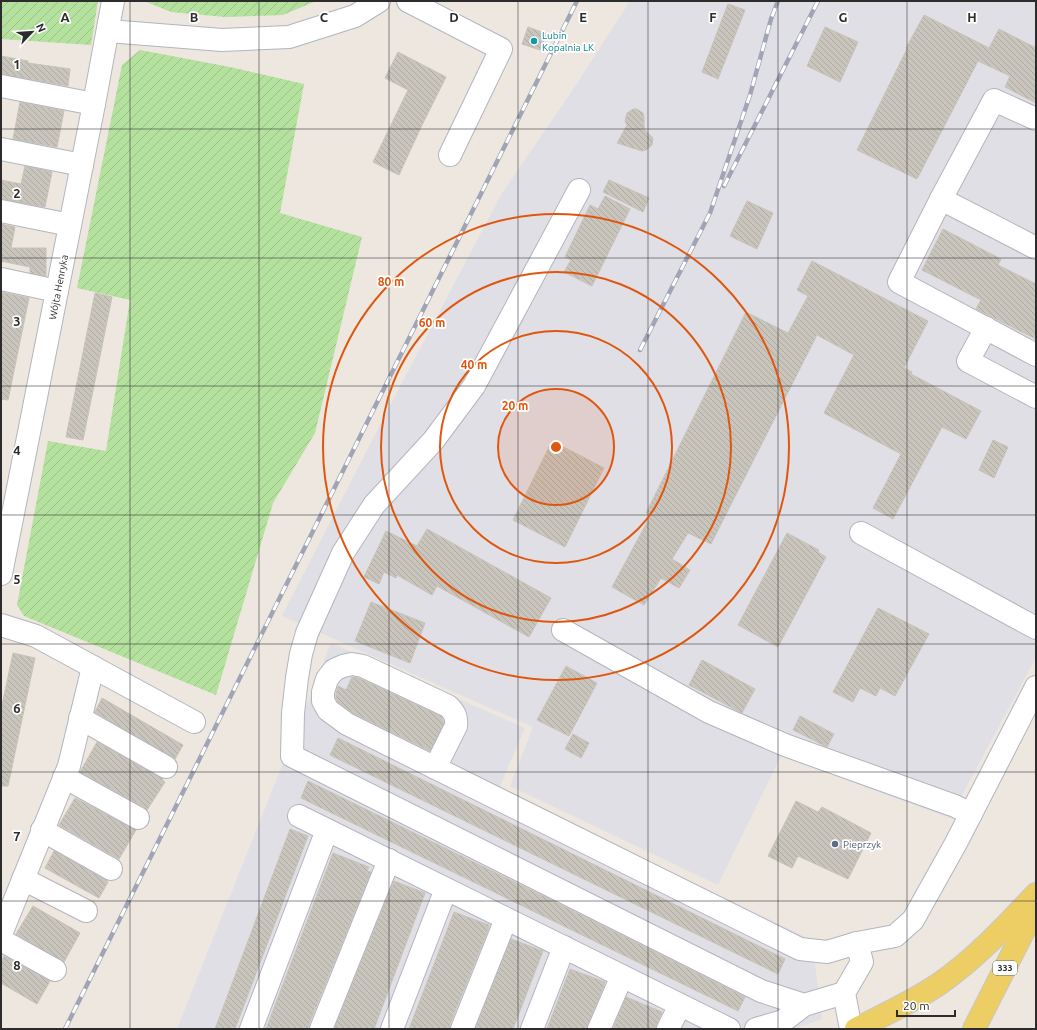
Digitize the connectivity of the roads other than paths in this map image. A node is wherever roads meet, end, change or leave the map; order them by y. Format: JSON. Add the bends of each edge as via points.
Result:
{"nodes":[{"id":1,"x":113,"y":1,"type":"edge"},
{"id":2,"x":379,"y":1,"type":"edge"},
{"id":3,"x":408,"y":1,"type":"edge"},
{"id":4,"x":108,"y":31,"type":"junction"},
{"id":5,"x":1,"y":86,"type":"edge"},
{"id":6,"x":94,"y":104,"type":"junction"},
{"id":7,"x":1036,"y":119,"type":"edge"},
{"id":8,"x":1,"y":149,"type":"edge"},
{"id":9,"x":450,"y":155,"type":"dead end"},
{"id":10,"x":82,"y":165,"type":"junction"},
{"id":11,"x":579,"y":190,"type":"dead end"},
{"id":12,"x":941,"y":199,"type":"junction"},
{"id":13,"x":1,"y":211,"type":"edge"},
{"id":14,"x":70,"y":225,"type":"junction"},
{"id":15,"x":1036,"y":248,"type":"edge"},
{"id":16,"x":1,"y":279,"type":"edge"},
{"id":17,"x":57,"y":291,"type":"junction"},
{"id":18,"x":986,"y":328,"type":"junction"},
{"id":19,"x":1036,"y":355,"type":"edge"},
{"id":20,"x":1036,"y":397,"type":"edge"},
{"id":21,"x":861,"y":533,"type":"dead end"},
{"id":22,"x":1,"y":574,"type":"edge"},
{"id":23,"x":1,"y":625,"type":"edge"},
{"id":24,"x":1036,"y":628,"type":"edge"},
{"id":25,"x":563,"y":630,"type":"dead end"},
{"id":26,"x":93,"y":667,"type":"junction"},
{"id":27,"x":1036,"y":687,"type":"edge"},
{"id":28,"x":80,"y":718,"type":"junction"},
{"id":29,"x":194,"y":722,"type":"dead end"},
{"id":30,"x":166,"y":766,"type":"dead end"},
{"id":31,"x":435,"y":768,"type":"junction"},
{"id":32,"x":64,"y":777,"type":"junction"},
{"id":33,"x":971,"y":814,"type":"junction"},
{"id":34,"x":299,"y":816,"type":"dead end"},
{"id":35,"x":138,"y":818,"type":"dead end"},
{"id":36,"x":42,"y":830,"type":"junction"},
{"id":37,"x":327,"y":830,"type":"junction"},
{"id":38,"x":389,"y":860,"type":"junction"},
{"id":39,"x":111,"y":869,"type":"dead end"},
{"id":40,"x":23,"y":879,"type":"junction"},
{"id":41,"x":446,"y":889,"type":"junction"},
{"id":42,"x":1036,"y":894,"type":"edge"},
{"id":43,"x":1036,"y":907,"type":"edge"},
{"id":44,"x":86,"y":911,"type":"dead end"},
{"id":45,"x":506,"y":919,"type":"junction"},
{"id":46,"x":1,"y":934,"type":"edge"},
{"id":47,"x":1,"y":940,"type":"edge"},
{"id":48,"x":857,"y":943,"type":"junction"},
{"id":49,"x":564,"y":947,"type":"junction"},
{"id":50,"x":55,"y":970,"type":"dead end"},
{"id":51,"x":622,"y":976,"type":"junction"},
{"id":52,"x":844,"y":993,"type":"junction"},
{"id":53,"x":680,"y":1005,"type":"junction"},
{"id":54,"x":804,"y":1005,"type":"junction"},
{"id":55,"x":251,"y":1029,"type":"edge"},
{"id":56,"x":321,"y":1029,"type":"edge"},
{"id":57,"x":392,"y":1029,"type":"edge"},
{"id":58,"x":462,"y":1029,"type":"edge"},
{"id":59,"x":532,"y":1029,"type":"edge"},
{"id":60,"x":599,"y":1029,"type":"edge"},
{"id":61,"x":668,"y":1029,"type":"edge"},
{"id":62,"x":729,"y":1029,"type":"edge"},
{"id":63,"x":756,"y":1029,"type":"edge"},
{"id":64,"x":851,"y":1029,"type":"edge"},
{"id":65,"x":856,"y":1029,"type":"edge"},
{"id":66,"x":974,"y":1029,"type":"edge"}],
"edges":[{"from":1,"to":4,"type":"street","name":"Wójta Henryka"},
{"from":2,"to":4,"type":"street","via":[[355,16],[289,37],[222,40]]},
{"from":3,"to":9,"type":"street","via":[[501,50]]},
{"from":4,"to":6,"type":"street","name":"Wójta Henryka"},
{"from":5,"to":6,"type":"street"},
{"from":6,"to":10,"type":"street","name":"Wójta Henryka"},
{"from":7,"to":12,"type":"street","via":[[994,100]]},
{"from":8,"to":10,"type":"street"},
{"from":10,"to":14,"type":"street","name":"Wójta Henryka"},
{"from":11,"to":54,"type":"street","via":[[474,386],[433,441],[374,505],[343,552],[312,621],[301,654],[293,713],[292,756],[761,990]]},
{"from":12,"to":15,"type":"street"},
{"from":12,"to":18,"type":"street","via":[[899,282]]},
{"from":13,"to":14,"type":"street"},
{"from":14,"to":17,"type":"street","name":"Wójta Henryka"},
{"from":16,"to":17,"type":"street"},
{"from":17,"to":22,"type":"street","name":"Wójta Henryka"},
{"from":18,"to":19,"type":"street"},
{"from":18,"to":20,"type":"street","via":[[968,361]]},
{"from":21,"to":24,"type":"street"},
{"from":23,"to":26,"type":"street","via":[[36,636]]},
{"from":25,"to":33,"type":"street","via":[[708,712],[785,745]]},
{"from":26,"to":28,"type":"street"},
{"from":26,"to":29,"type":"street"},
{"from":27,"to":33,"type":"street"},
{"from":28,"to":30,"type":"street"},
{"from":28,"to":32,"type":"street"},
{"from":31,"to":31,"type":"street","via":[[347,724],[328,710],[323,701],[323,692],[327,679],[334,670],[352,664],[363,666],[448,706],[457,719],[456,726]]},
{"from":31,"to":48,"type":"street","via":[[800,949],[826,952]]},
{"from":32,"to":35,"type":"street"},
{"from":32,"to":36,"type":"street"},
{"from":33,"to":48,"type":"street","via":[[913,920],[895,936]]},
{"from":34,"to":37,"type":"street"},
{"from":36,"to":39,"type":"street"},
{"from":36,"to":40,"type":"street"},
{"from":37,"to":38,"type":"street"},
{"from":37,"to":55,"type":"street"},
{"from":38,"to":41,"type":"street"},
{"from":38,"to":56,"type":"street"},
{"from":40,"to":44,"type":"street"},
{"from":40,"to":46,"type":"street"},
{"from":41,"to":45,"type":"street"},
{"from":41,"to":57,"type":"street"},
{"from":42,"to":65,"type":"main road","via":[[1000,931],[944,980],[923,994]]},
{"from":43,"to":66,"type":"main road","number":"333"},
{"from":45,"to":49,"type":"street"},
{"from":45,"to":58,"type":"street"},
{"from":47,"to":50,"type":"street"},
{"from":48,"to":52,"type":"street","via":[[862,962]]},
{"from":49,"to":51,"type":"street"},
{"from":49,"to":59,"type":"street"},
{"from":51,"to":53,"type":"street"},
{"from":51,"to":60,"type":"street"},
{"from":52,"to":54,"type":"street"},
{"from":52,"to":64,"type":"street"},
{"from":53,"to":61,"type":"street"},
{"from":53,"to":62,"type":"street"},
{"from":54,"to":63,"type":"street","via":[[783,1021]]}]}
